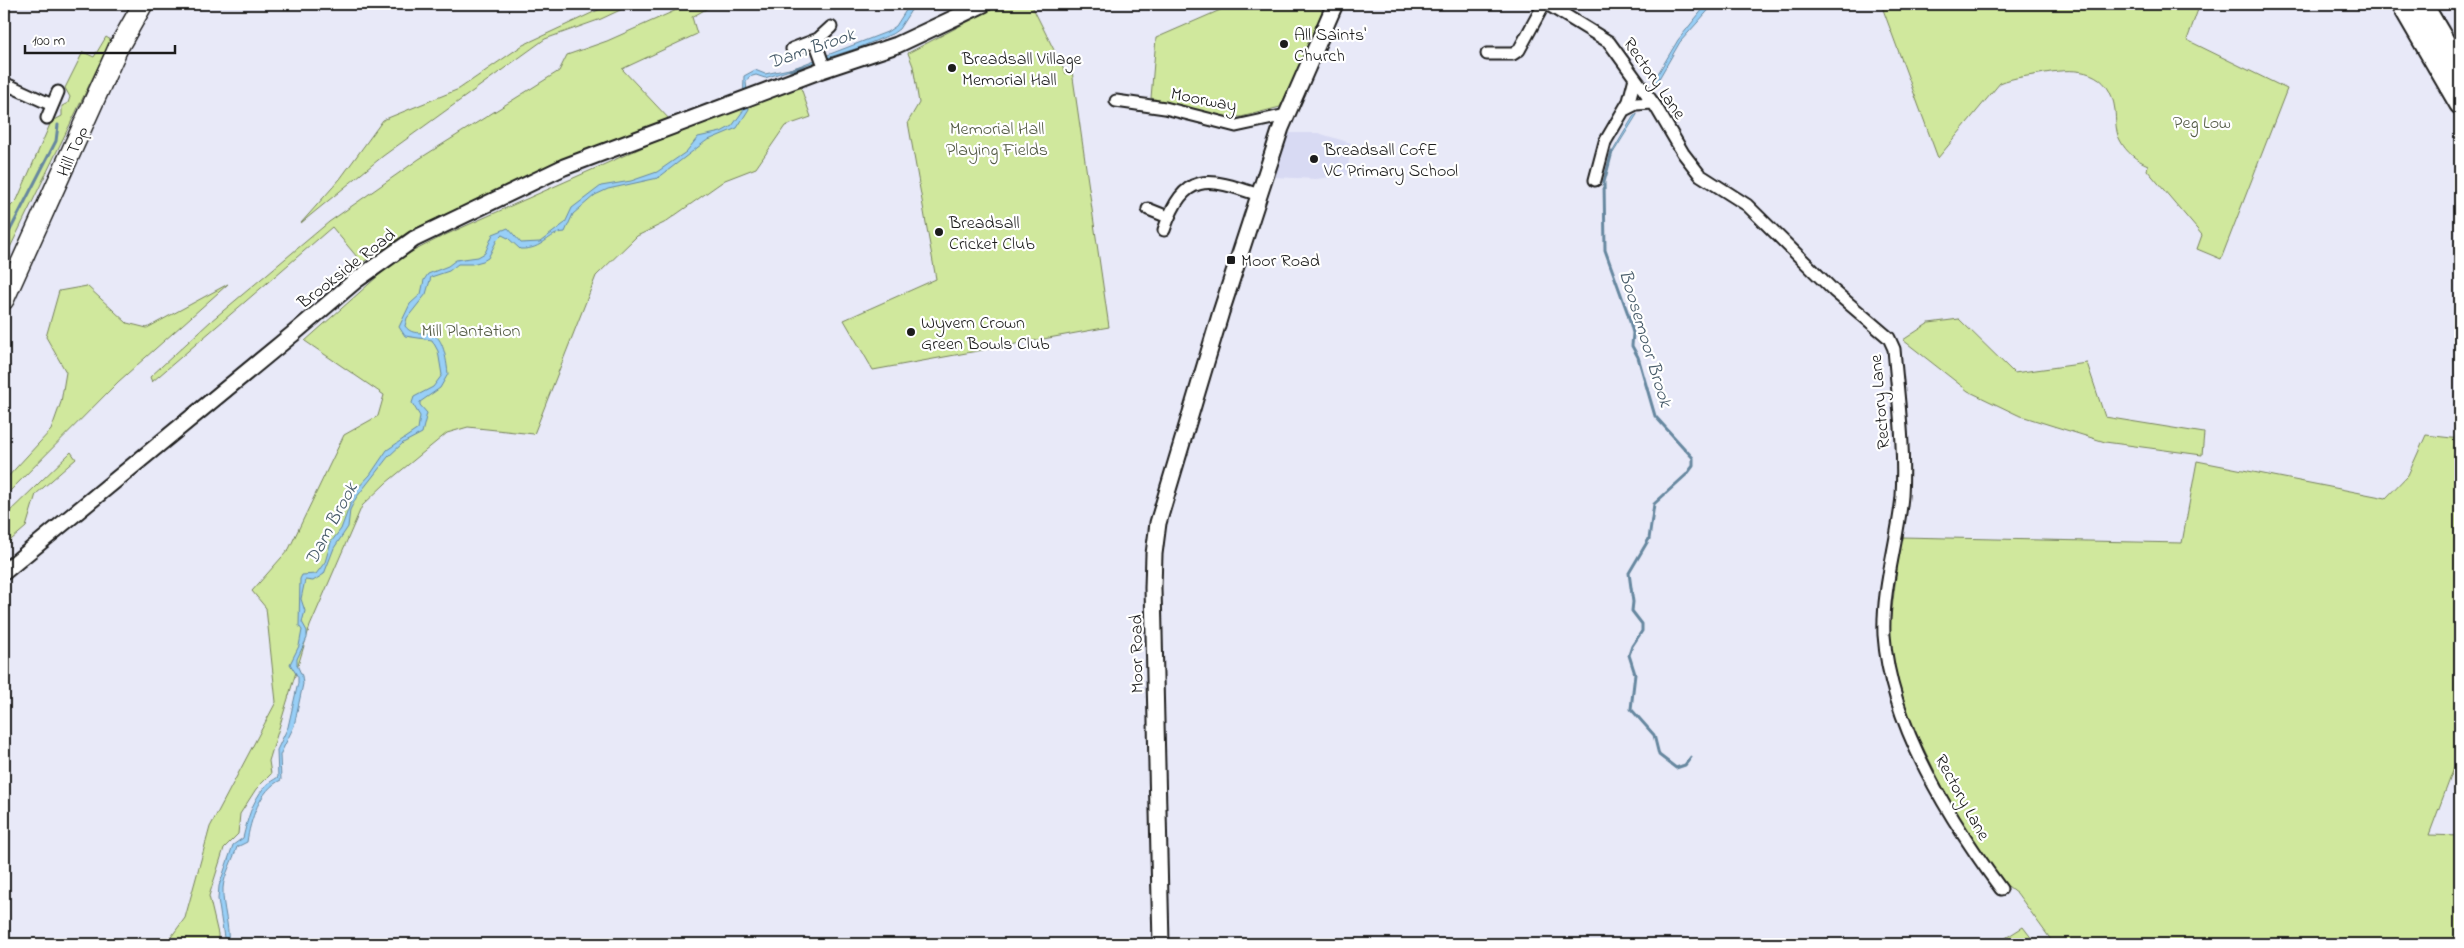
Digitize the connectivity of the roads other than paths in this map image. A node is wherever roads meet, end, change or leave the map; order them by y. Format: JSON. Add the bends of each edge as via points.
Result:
{"nodes":[{"id":1,"x":143,"y":4,"type":"edge"},
{"id":2,"x":984,"y":4,"type":"edge"},
{"id":3,"x":1335,"y":4,"type":"edge"},
{"id":4,"x":1545,"y":4,"type":"edge"},
{"id":5,"x":2402,"y":4,"type":"edge"},
{"id":6,"x":2422,"y":4,"type":"edge"},
{"id":7,"x":831,"y":27,"type":"dead end"},
{"id":8,"x":815,"y":41,"type":"junction"},
{"id":9,"x":792,"y":49,"type":"dead end"},
{"id":10,"x":1486,"y":54,"type":"dead end"},
{"id":11,"x":822,"y":62,"type":"junction"},
{"id":12,"x":2460,"y":69,"type":"edge"},
{"id":13,"x":1635,"y":78,"type":"junction"},
{"id":14,"x":4,"y":83,"type":"edge"},
{"id":15,"x":58,"y":92,"type":"dead end"},
{"id":16,"x":1116,"y":101,"type":"dead end"},
{"id":17,"x":1653,"y":103,"type":"junction"},
{"id":18,"x":52,"y":104,"type":"junction"},
{"id":19,"x":2460,"y":104,"type":"edge"},
{"id":20,"x":1624,"y":110,"type":"junction"},
{"id":21,"x":1286,"y":115,"type":"junction"},
{"id":22,"x":47,"y":118,"type":"dead end"},
{"id":23,"x":1595,"y":180,"type":"dead end"},
{"id":24,"x":1259,"y":195,"type":"junction"},
{"id":25,"x":1148,"y":209,"type":"dead end"},
{"id":26,"x":1168,"y":217,"type":"junction"},
{"id":27,"x":1164,"y":230,"type":"dead end"},
{"id":28,"x":8,"y":281,"type":"edge"},
{"id":29,"x":4,"y":300,"type":"edge"},
{"id":30,"x":4,"y":572,"type":"edge"},
{"id":31,"x":2001,"y":889,"type":"dead end"},
{"id":32,"x":1161,"y":944,"type":"edge"}],
"edges":[{"from":1,"to":28,"type":"main road","name":"Hill Top","via":[[118,48]]},
{"from":2,"to":11,"type":"street","name":"Brookside Road","via":[[897,45]]},
{"from":3,"to":21,"type":"street","name":"Moor Road"},
{"from":4,"to":10,"type":"street","via":[[1519,50],[1513,54]]},
{"from":4,"to":13,"type":"street","name":"Rectory Lane","via":[[1609,42]]},
{"from":5,"to":19,"type":"highway"},
{"from":6,"to":12,"type":"highway"},
{"from":7,"to":8,"type":"street"},
{"from":8,"to":9,"type":"street"},
{"from":8,"to":11,"type":"street"},
{"from":11,"to":30,"type":"street","name":"Brookside Road","via":[[752,96],[564,167],[399,248]]},
{"from":13,"to":17,"type":"street","name":"Rectory Lane"},
{"from":13,"to":20,"type":"street","via":[[1634,89]]},
{"from":14,"to":18,"type":"street"},
{"from":15,"to":18,"type":"street"},
{"from":16,"to":21,"type":"street","name":"Moorway","via":[[1165,108],[1236,126]]},
{"from":17,"to":20,"type":"street","via":[[1636,104]]},
{"from":17,"to":31,"type":"street","name":"Rectory Lane","via":[[1700,175],[1747,205],[1834,291],[1889,338],[1894,349],[1902,496],[1885,606],[1884,633],[1890,672],[1905,720],[1933,785],[1965,840]]},
{"from":18,"to":22,"type":"street"},
{"from":20,"to":23,"type":"street","via":[[1605,142]]},
{"from":21,"to":24,"type":"street","name":"Moor Road"},
{"from":24,"to":26,"type":"street","via":[[1218,182],[1205,182],[1183,192]]},
{"from":24,"to":32,"type":"street","name":"Moor Road","via":[[1158,523],[1154,554]]},
{"from":25,"to":26,"type":"street"},
{"from":26,"to":27,"type":"street"},
{"from":28,"to":29,"type":"main road","name":"Hill Top"}]}
